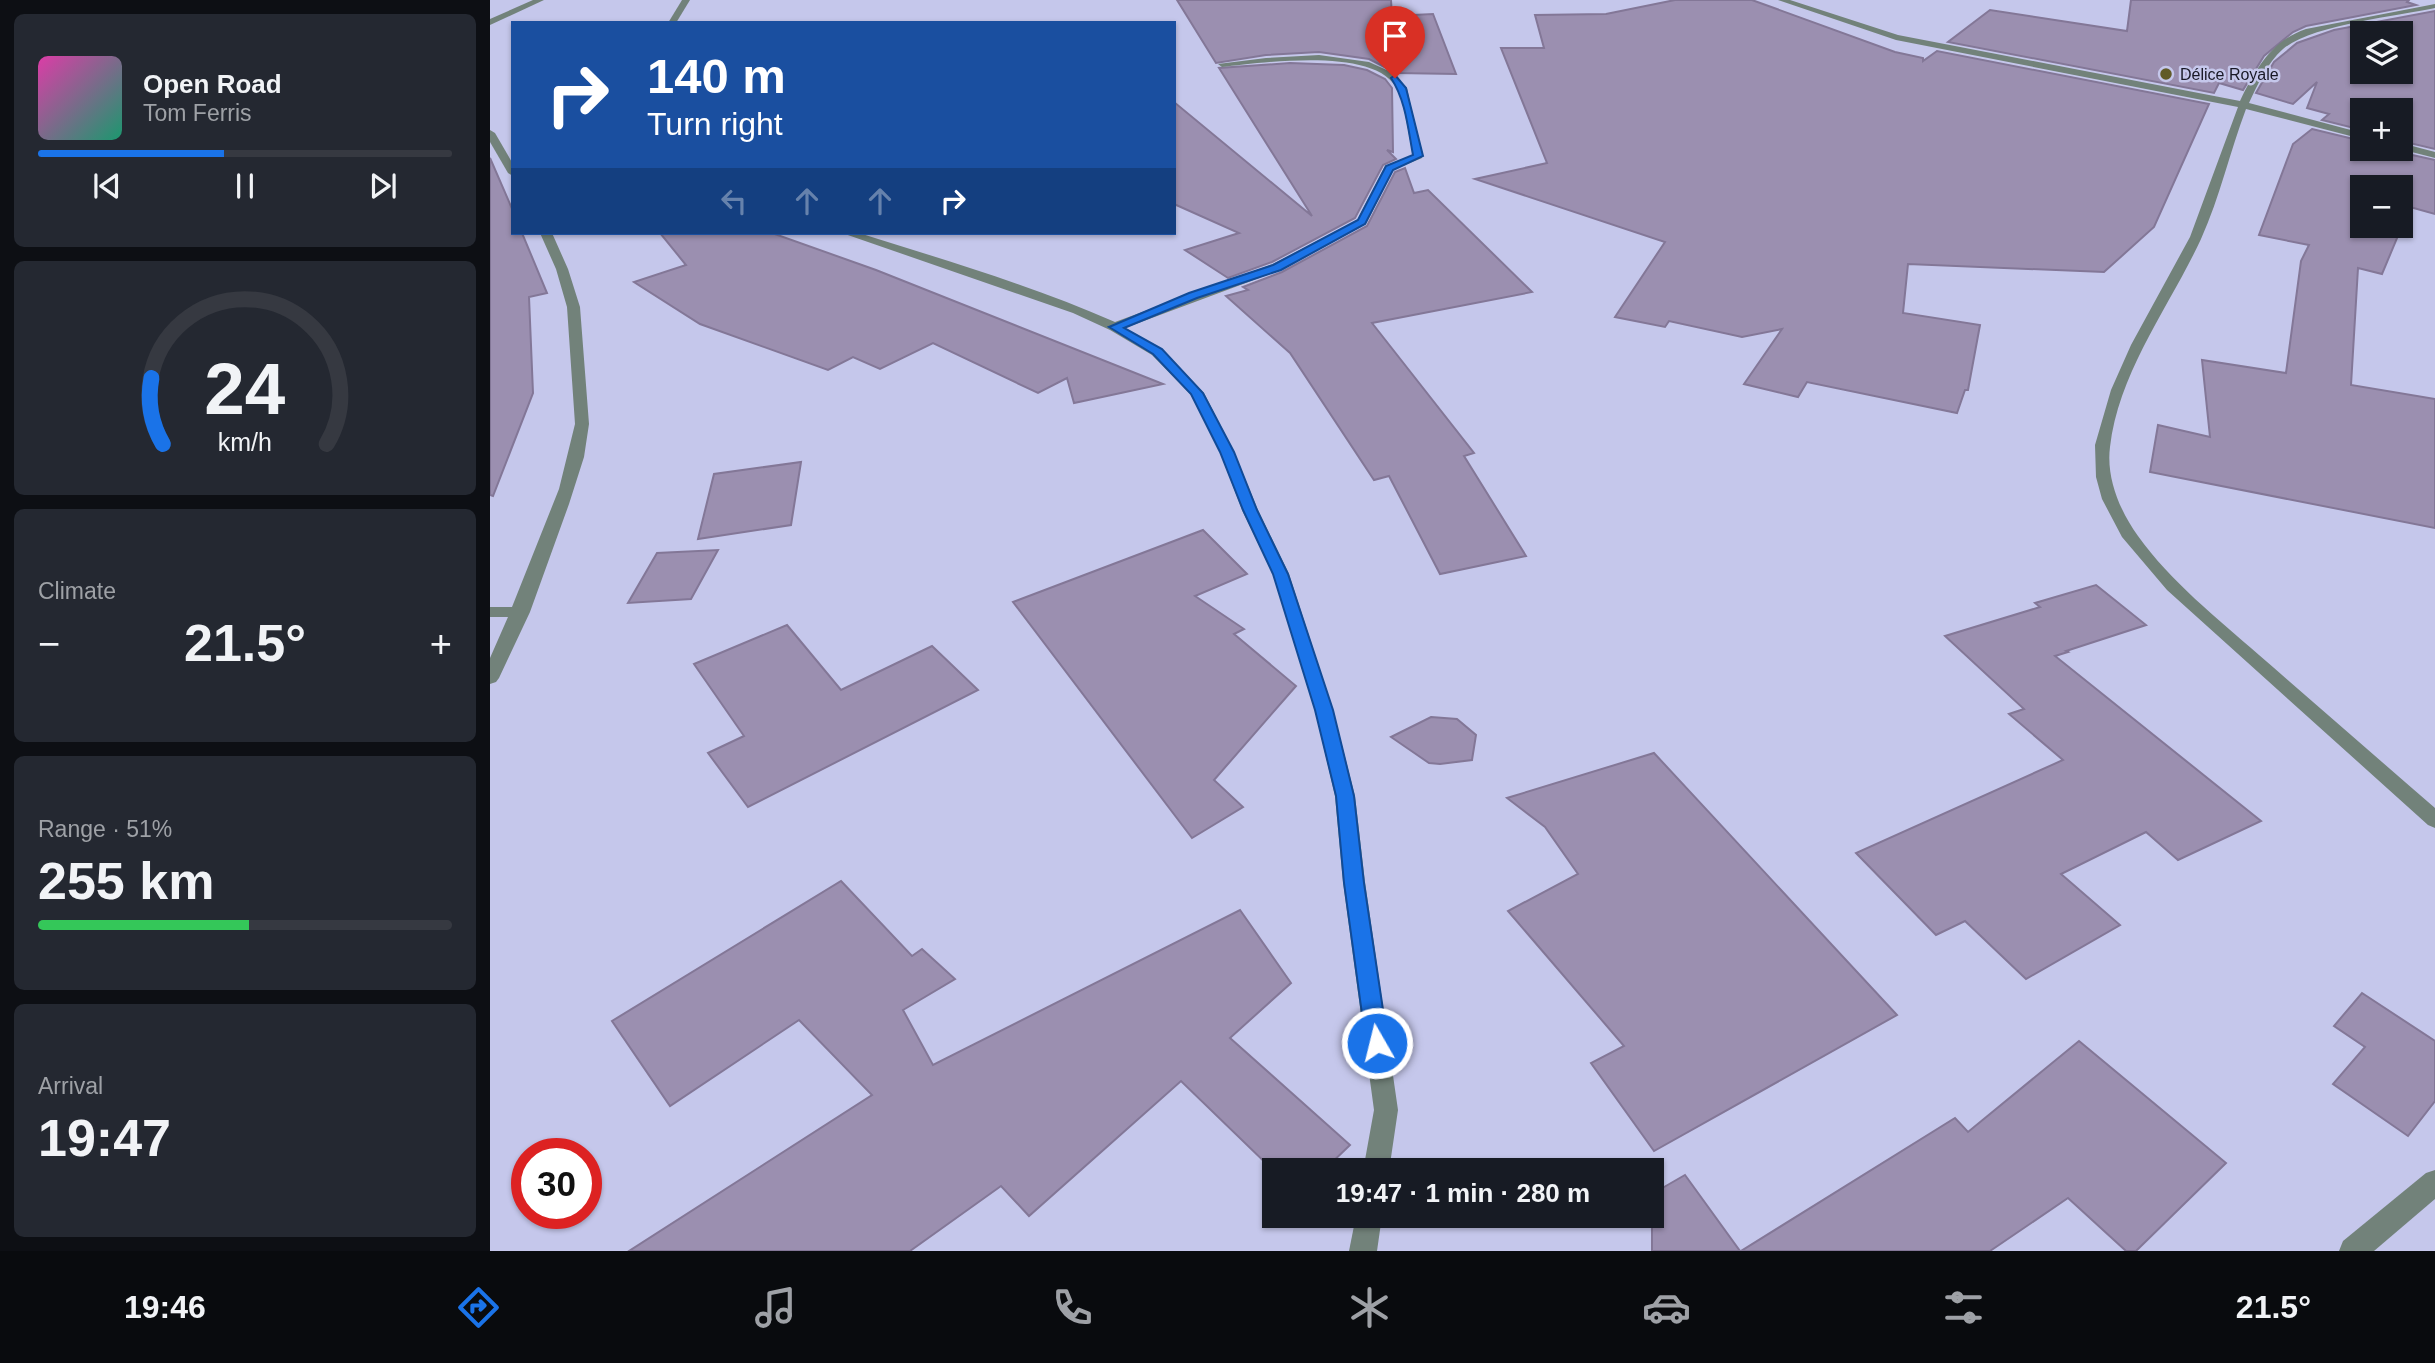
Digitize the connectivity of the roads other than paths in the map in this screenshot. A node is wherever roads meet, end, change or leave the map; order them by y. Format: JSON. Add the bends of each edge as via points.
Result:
{"nodes":[{"id":1,"x":540,"y":0,"type":"edge"},
{"id":2,"x":686,"y":0,"type":"edge"},
{"id":3,"x":1782,"y":0,"type":"edge"},
{"id":4,"x":2435,"y":6,"type":"edge"},
{"id":5,"x":2411,"y":11,"type":"junction"},
{"id":6,"x":2435,"y":16,"type":"edge"},
{"id":7,"x":673,"y":21,"type":"edge"},
{"id":8,"x":490,"y":23,"type":"edge"},
{"id":9,"x":1222,"y":64,"type":"dead end"},
{"id":10,"x":2244,"y":105,"type":"junction"},
{"id":11,"x":490,"y":133,"type":"edge"},
{"id":12,"x":2350,"y":133,"type":"edge"},
{"id":13,"x":2413,"y":149,"type":"edge"},
{"id":14,"x":2435,"y":155,"type":"edge"},
{"id":15,"x":511,"y":170,"type":"edge"},
{"id":16,"x":547,"y":235,"type":"edge"},
{"id":17,"x":854,"y":235,"type":"edge"},
{"id":18,"x":1115,"y":327,"type":"junction"},
{"id":19,"x":490,"y":612,"type":"edge"},
{"id":20,"x":521,"y":612,"type":"junction"},
{"id":21,"x":490,"y":678,"type":"edge"},
{"id":22,"x":2435,"y":820,"type":"edge"},
{"id":23,"x":1378,"y":1158,"type":"edge"},
{"id":24,"x":2435,"y":1182,"type":"edge"},
{"id":25,"x":1367,"y":1228,"type":"edge"},
{"id":26,"x":1363,"y":1251,"type":"edge"},
{"id":27,"x":2353,"y":1251,"type":"edge"}],
"edges":[{"from":1,"to":8,"type":"street"},
{"from":2,"to":7,"type":"street"},
{"from":3,"to":10,"type":"street","via":[[1917,42]]},
{"from":4,"to":5,"type":"street"},
{"from":5,"to":6,"type":"street"},
{"from":5,"to":10,"type":"street","via":[[2328,26],[2287,40],[2265,64]]},
{"from":9,"to":18,"type":"street","via":[[1310,59],[1374,66],[1395,78],[1402,88],[1418,156],[1389,168],[1362,222],[1277,267]]},
{"from":10,"to":12,"type":"street"},
{"from":10,"to":22,"type":"street","via":[[2196,236],[2126,366],[2102,454],[2106,489],[2123,528],[2150,564]]},
{"from":11,"to":15,"type":"street"},
{"from":13,"to":14,"type":"street"},
{"from":16,"to":20,"type":"street","via":[[565,273],[572,303],[582,423],[562,505]]},
{"from":17,"to":18,"type":"street"},
{"from":18,"to":23,"type":"street","via":[[1157,352],[1197,393],[1281,574],[1324,710],[1345,796],[1386,1110]]},
{"from":19,"to":20,"type":"street"},
{"from":20,"to":21,"type":"street"},
{"from":24,"to":27,"type":"street"},
{"from":25,"to":26,"type":"street"}]}
